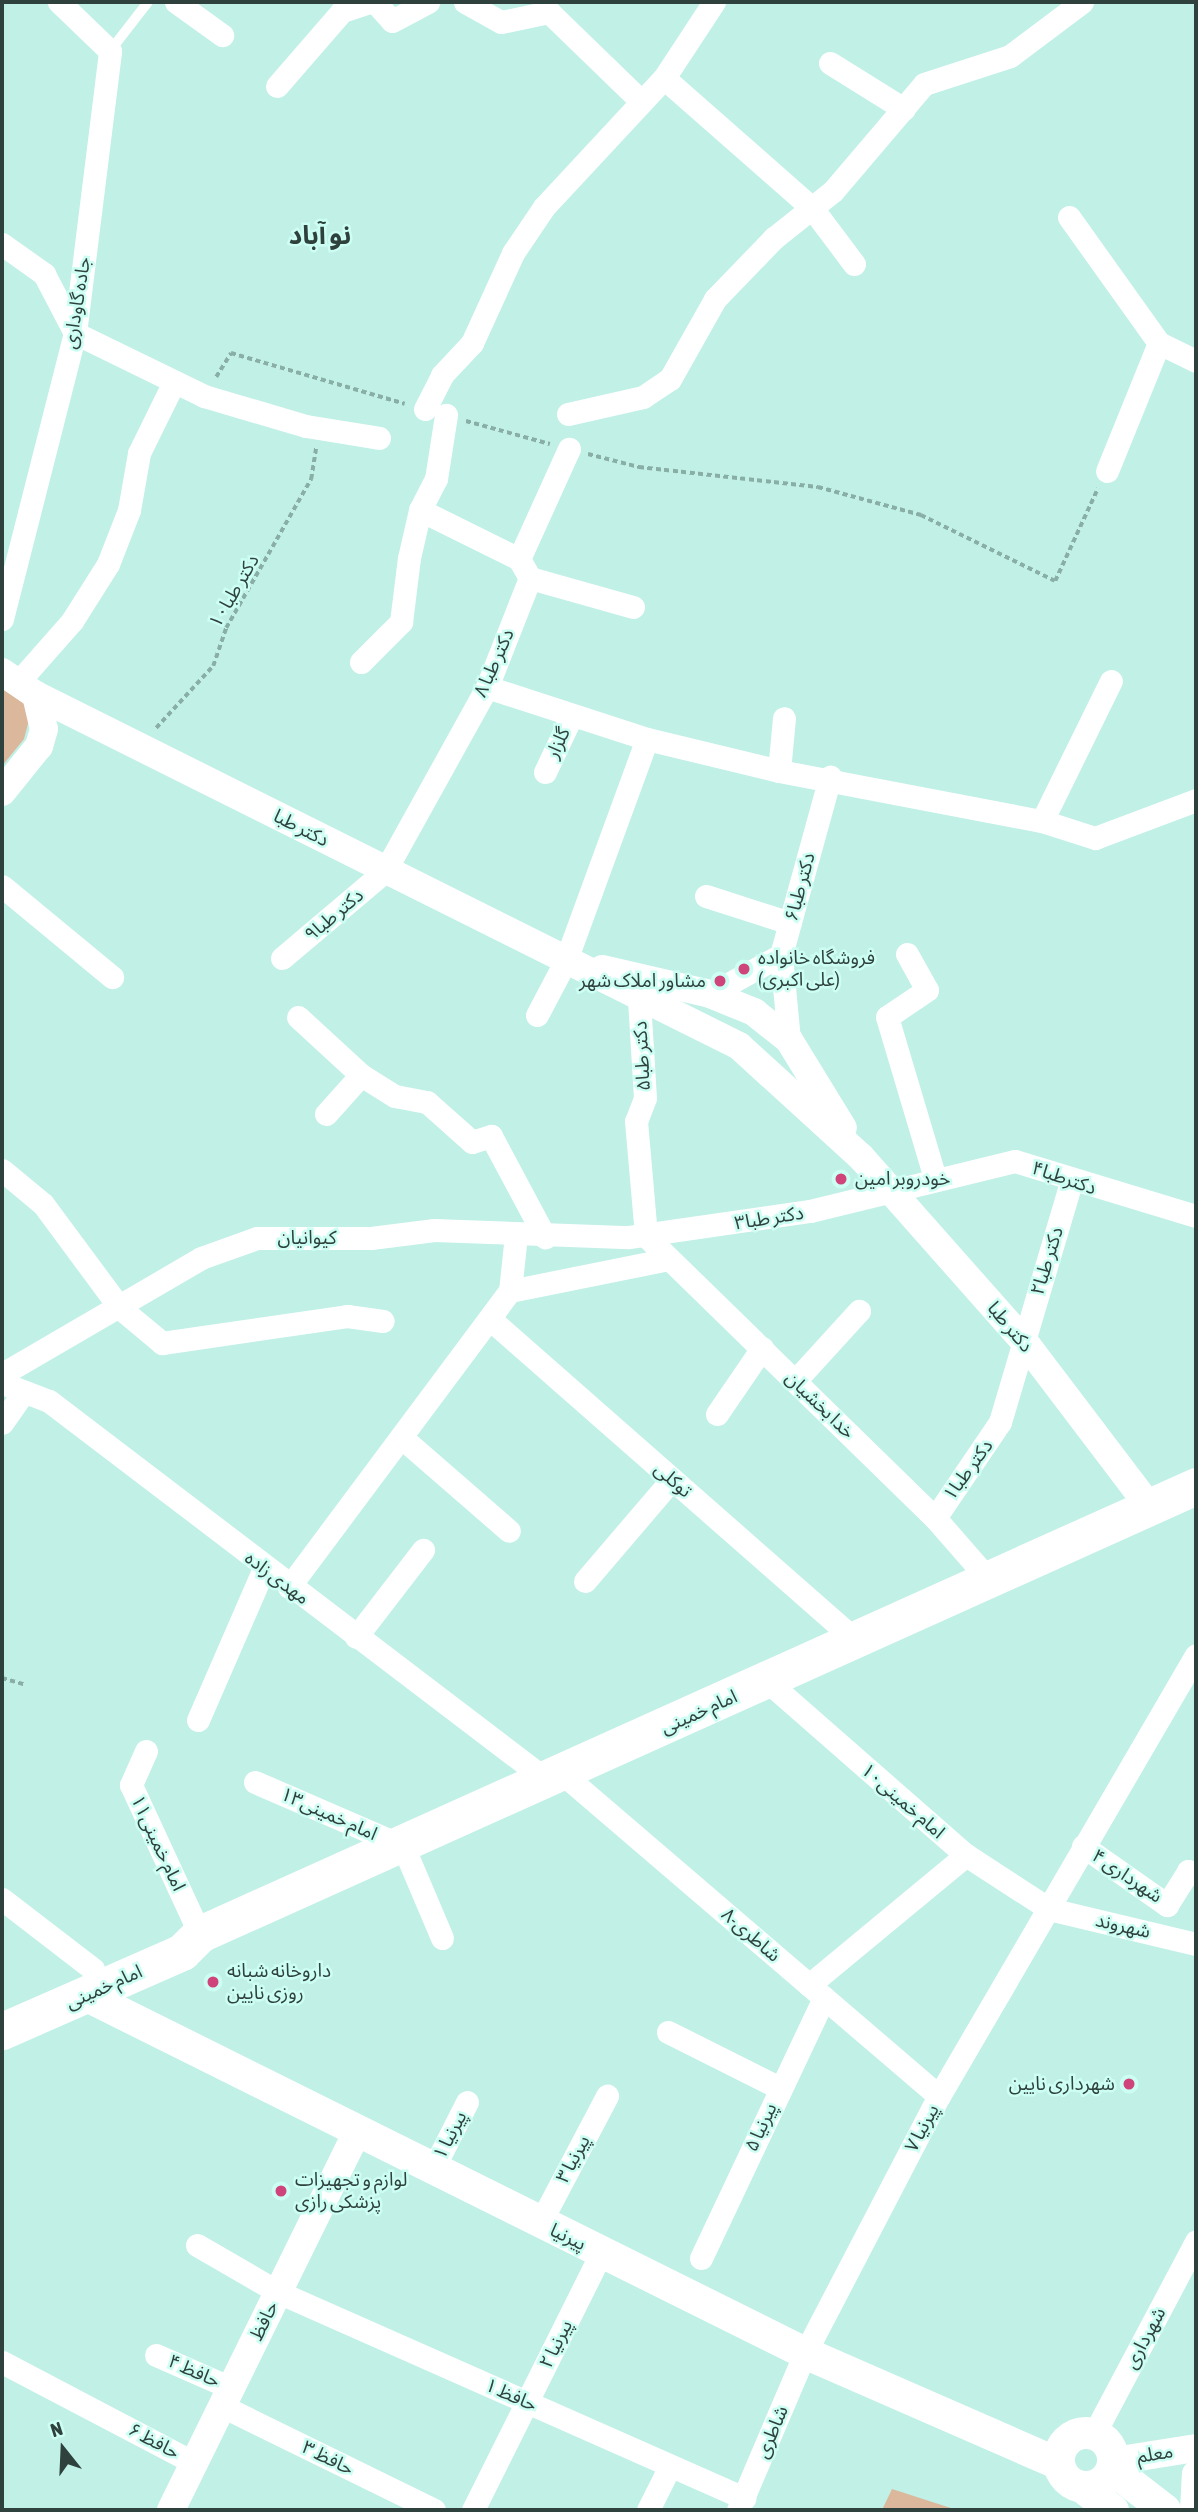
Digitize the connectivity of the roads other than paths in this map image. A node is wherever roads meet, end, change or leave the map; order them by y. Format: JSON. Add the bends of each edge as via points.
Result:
{"nodes":[{"id":1,"x":59,"y":2,"type":"edge"},
{"id":2,"x":148,"y":2,"type":"edge"},
{"id":3,"x":176,"y":2,"type":"edge"},
{"id":4,"x":372,"y":2,"type":"edge"},
{"id":5,"x":428,"y":2,"type":"edge"},
{"id":6,"x":465,"y":2,"type":"edge"},
{"id":7,"x":714,"y":2,"type":"edge"},
{"id":8,"x":1082,"y":2,"type":"edge"},
{"id":9,"x":222,"y":35,"type":"dead end"},
{"id":10,"x":110,"y":51,"type":"junction"},
{"id":11,"x":830,"y":63,"type":"dead end"},
{"id":12,"x":663,"y":78,"type":"junction"},
{"id":13,"x":277,"y":86,"type":"dead end"},
{"id":14,"x":642,"y":102,"type":"junction"},
{"id":15,"x":904,"y":109,"type":"junction"},
{"id":16,"x":812,"y":208,"type":"junction"},
{"id":17,"x":1069,"y":217,"type":"dead end"},
{"id":18,"x":2,"y":244,"type":"edge"},
{"id":19,"x":854,"y":264,"type":"dead end"},
{"id":20,"x":75,"y":333,"type":"junction"},
{"id":21,"x":1160,"y":343,"type":"junction"},
{"id":22,"x":1196,"y":361,"type":"edge"},
{"id":23,"x":174,"y":382,"type":"junction"},
{"id":24,"x":568,"y":414,"type":"dead end"},
{"id":25,"x":379,"y":438,"type":"dead end"},
{"id":26,"x":569,"y":449,"type":"road end"},
{"id":27,"x":1107,"y":471,"type":"road end"},
{"id":28,"x":419,"y":510,"type":"junction"},
{"id":29,"x":524,"y":568,"type":"junction"},
{"id":30,"x":633,"y":607,"type":"dead end"},
{"id":31,"x":2,"y":611,"type":"edge"},
{"id":32,"x":361,"y":662,"type":"dead end"},
{"id":33,"x":1111,"y":681,"type":"dead end"},
{"id":34,"x":19,"y":682,"type":"edge"},
{"id":35,"x":487,"y":687,"type":"junction"},
{"id":36,"x":572,"y":715,"type":"junction"},
{"id":37,"x":785,"y":718,"type":"dead end"},
{"id":38,"x":647,"y":739,"type":"junction"},
{"id":39,"x":779,"y":771,"type":"junction"},
{"id":40,"x":545,"y":772,"type":"dead end"},
{"id":41,"x":830,"y":777,"type":"junction"},
{"id":42,"x":2,"y":792,"type":"edge"},
{"id":43,"x":1196,"y":800,"type":"edge"},
{"id":44,"x":1042,"y":821,"type":"junction"},
{"id":45,"x":385,"y":871,"type":"junction"},
{"id":46,"x":2,"y":886,"type":"edge"},
{"id":47,"x":706,"y":896,"type":"dead end"},
{"id":48,"x":790,"y":923,"type":"junction"},
{"id":49,"x":906,"y":954,"type":"dead end"},
{"id":50,"x":781,"y":955,"type":"junction"},
{"id":51,"x":282,"y":958,"type":"dead end"},
{"id":52,"x":566,"y":960,"type":"junction"},
{"id":53,"x":112,"y":977,"type":"dead end"},
{"id":54,"x":710,"y":994,"type":"junction"},
{"id":55,"x":639,"y":1000,"type":"junction"},
{"id":56,"x":754,"y":1013,"type":"junction"},
{"id":57,"x":537,"y":1015,"type":"dead end"},
{"id":58,"x":298,"y":1017,"type":"dead end"},
{"id":59,"x":789,"y":1040,"type":"junction"},
{"id":60,"x":739,"y":1046,"type":"junction"},
{"id":61,"x":361,"y":1075,"type":"junction"},
{"id":62,"x":326,"y":1114,"type":"dead end"},
{"id":63,"x":861,"y":1157,"type":"junction"},
{"id":64,"x":2,"y":1170,"type":"edge"},
{"id":65,"x":935,"y":1178,"type":"junction"},
{"id":66,"x":1071,"y":1182,"type":"junction"},
{"id":67,"x":889,"y":1189,"type":"junction"},
{"id":68,"x":1196,"y":1216,"type":"edge"},
{"id":69,"x":516,"y":1236,"type":"junction"},
{"id":70,"x":646,"y":1236,"type":"junction"},
{"id":71,"x":545,"y":1237,"type":"junction"},
{"id":72,"x":670,"y":1259,"type":"junction"},
{"id":73,"x":510,"y":1291,"type":"junction"},
{"id":74,"x":120,"y":1308,"type":"junction"},
{"id":75,"x":859,"y":1311,"type":"dead end"},
{"id":76,"x":490,"y":1319,"type":"junction"},
{"id":77,"x":383,"y":1321,"type":"dead end"},
{"id":78,"x":1023,"y":1340,"type":"junction"},
{"id":79,"x":762,"y":1348,"type":"junction"},
{"id":80,"x":2,"y":1374,"type":"edge"},
{"id":81,"x":794,"y":1381,"type":"junction"},
{"id":82,"x":2,"y":1383,"type":"edge"},
{"id":83,"x":24,"y":1392,"type":"junction"},
{"id":84,"x":717,"y":1415,"type":"dead end"},
{"id":85,"x":2,"y":1423,"type":"edge"},
{"id":86,"x":401,"y":1437,"type":"junction"},
{"id":87,"x":672,"y":1479,"type":"junction"},
{"id":88,"x":1196,"y":1486,"type":"edge"},
{"id":89,"x":1149,"y":1506,"type":"junction"},
{"id":90,"x":935,"y":1518,"type":"junction"},
{"id":91,"x":509,"y":1531,"type":"dead end"},
{"id":92,"x":423,"y":1550,"type":"dead end"},
{"id":93,"x":264,"y":1568,"type":"junction"},
{"id":94,"x":989,"y":1580,"type":"junction"},
{"id":95,"x":585,"y":1581,"type":"dead end"},
{"id":96,"x":289,"y":1587,"type":"junction"},
{"id":97,"x":356,"y":1637,"type":"junction"},
{"id":98,"x":856,"y":1640,"type":"junction"},
{"id":99,"x":1196,"y":1655,"type":"edge"},
{"id":100,"x":767,"y":1681,"type":"junction"},
{"id":101,"x":198,"y":1720,"type":"dead end"},
{"id":102,"x":146,"y":1751,"type":"dead end"},
{"id":103,"x":555,"y":1777,"type":"junction"},
{"id":104,"x":255,"y":1782,"type":"dead end"},
{"id":105,"x":403,"y":1846,"type":"junction"},
{"id":106,"x":1083,"y":1846,"type":"junction"},
{"id":107,"x":966,"y":1855,"type":"junction"},
{"id":108,"x":1196,"y":1874,"type":"edge"},
{"id":109,"x":2,"y":1899,"type":"edge"},
{"id":110,"x":1049,"y":1909,"type":"junction"},
{"id":111,"x":200,"y":1934,"type":"junction"},
{"id":112,"x":442,"y":1938,"type":"dead end"},
{"id":113,"x":1196,"y":1944,"type":"edge"},
{"id":114,"x":89,"y":1982,"type":"junction"},
{"id":115,"x":816,"y":1991,"type":"junction"},
{"id":116,"x":2,"y":2010,"type":"edge"},
{"id":117,"x":2,"y":2031,"type":"edge"},
{"id":118,"x":668,"y":2032,"type":"dead end"},
{"id":119,"x":780,"y":2088,"type":"junction"},
{"id":120,"x":607,"y":2096,"type":"dead end"},
{"id":121,"x":939,"y":2096,"type":"junction"},
{"id":122,"x":467,"y":2102,"type":"dead end"},
{"id":123,"x":357,"y":2132,"type":"junction"},
{"id":124,"x":433,"y":2169,"type":"junction"},
{"id":125,"x":540,"y":2223,"type":"junction"},
{"id":126,"x":1196,"y":2241,"type":"edge"},
{"id":127,"x":197,"y":2245,"type":"dead end"},
{"id":128,"x":601,"y":2253,"type":"junction"},
{"id":129,"x":701,"y":2258,"type":"dead end"},
{"id":130,"x":278,"y":2292,"type":"junction"},
{"id":131,"x":805,"y":2353,"type":"junction"},
{"id":132,"x":156,"y":2355,"type":"dead end"},
{"id":133,"x":2,"y":2362,"type":"edge"},
{"id":134,"x":226,"y":2397,"type":"junction"},
{"id":135,"x":527,"y":2402,"type":"junction"},
{"id":136,"x":1094,"y":2434,"type":"junction"},
{"id":137,"x":1196,"y":2448,"type":"edge"},
{"id":138,"x":194,"y":2463,"type":"junction"},
{"id":139,"x":1059,"y":2463,"type":"junction"},
{"id":140,"x":1113,"y":2465,"type":"junction"},
{"id":141,"x":670,"y":2466,"type":"junction"},
{"id":142,"x":1196,"y":2474,"type":"edge"},
{"id":143,"x":1082,"y":2487,"type":"junction"},
{"id":144,"x":741,"y":2504,"type":"edge"},
{"id":145,"x":170,"y":2510,"type":"edge"},
{"id":146,"x":434,"y":2510,"type":"edge"},
{"id":147,"x":473,"y":2510,"type":"edge"},
{"id":148,"x":648,"y":2510,"type":"edge"},
{"id":149,"x":1113,"y":2510,"type":"edge"},
{"id":150,"x":1165,"y":2510,"type":"edge"},
{"id":151,"x":1194,"y":2510,"type":"edge"}],
"edges":[{"from":1,"to":10,"type":"street"},
{"from":2,"to":10,"type":"lane"},
{"from":3,"to":9,"type":"street"},
{"from":4,"to":5,"type":"street","via":[[392,21]]},
{"from":4,"to":13,"type":"street","via":[[342,10]]},
{"from":6,"to":14,"type":"street","via":[[500,22],[549,12]]},
{"from":7,"to":12,"type":"street"},
{"from":8,"to":15,"type":"street","via":[[1010,56],[924,84]]},
{"from":10,"to":20,"type":"street","name":"جاده گاوداری"},
{"from":11,"to":15,"type":"street"},
{"from":12,"to":14,"type":"street"},
{"from":12,"to":16,"type":"street"},
{"from":14,"to":28,"type":"street","via":[[544,206],[513,253],[472,343],[442,375],[436,412],[436,479]]},
{"from":15,"to":16,"type":"street"},
{"from":16,"to":19,"type":"street"},
{"from":16,"to":24,"type":"street","via":[[715,299],[670,379],[643,397]]},
{"from":17,"to":21,"type":"street"},
{"from":18,"to":20,"type":"street","via":[[44,274]]},
{"from":20,"to":23,"type":"street"},
{"from":20,"to":31,"type":"street","name":"جاده گاوداری"},
{"from":21,"to":22,"type":"street"},
{"from":21,"to":27,"type":"street"},
{"from":23,"to":25,"type":"street","via":[[204,396],[320,428]]},
{"from":23,"to":34,"type":"street","via":[[139,453],[129,510],[108,564],[72,621]]},
{"from":26,"to":29,"type":"street","name":"دکتر طبا ۸"},
{"from":28,"to":29,"type":"street"},
{"from":28,"to":32,"type":"street","via":[[401,622]]},
{"from":29,"to":30,"type":"street"},
{"from":29,"to":35,"type":"street","name":"دکتر طبا ۸"},
{"from":33,"to":44,"type":"street"},
{"from":34,"to":42,"type":"street","via":[[44,729],[39,746]]},
{"from":34,"to":45,"type":"street","name":"دکتر طبا"},
{"from":35,"to":36,"type":"street"},
{"from":35,"to":45,"type":"street","name":"دکتر طبا ۸"},
{"from":36,"to":38,"type":"street"},
{"from":36,"to":40,"type":"street","name":"گلزار"},
{"from":37,"to":39,"type":"street"},
{"from":38,"to":39,"type":"street"},
{"from":38,"to":52,"type":"street"},
{"from":39,"to":41,"type":"street"},
{"from":41,"to":44,"type":"street"},
{"from":41,"to":48,"type":"street","name":"دکتر طبا۶"},
{"from":43,"to":44,"type":"street","via":[[1095,838]]},
{"from":45,"to":51,"type":"street","name":"دکتر طبا۹"},
{"from":45,"to":52,"type":"street","name":"دکتر طبا"},
{"from":46,"to":53,"type":"street"},
{"from":47,"to":48,"type":"street"},
{"from":48,"to":50,"type":"street","name":"دکتر طبا۶"},
{"from":49,"to":65,"type":"street","via":[[927,990],[887,1017]]},
{"from":50,"to":54,"type":"street"},
{"from":50,"to":59,"type":"street","name":"دکتر طبا۶"},
{"from":52,"to":54,"type":"street","name":"دکتر طبا"},
{"from":52,"to":55,"type":"street","name":"دکتر طبا"},
{"from":52,"to":57,"type":"street"},
{"from":54,"to":56,"type":"street","name":"دکتر طبا"},
{"from":55,"to":60,"type":"street","name":"دکتر طبا"},
{"from":55,"to":70,"type":"street","name":"دکتر طبا۵","via":[[645,1098],[637,1133]]},
{"from":56,"to":59,"type":"street","name":"دکتر طبا"},
{"from":56,"to":60,"type":"street"},
{"from":58,"to":61,"type":"street"},
{"from":59,"to":63,"type":"street","name":"دکتر طبا"},
{"from":60,"to":63,"type":"street","name":"دکتر طبا"},
{"from":61,"to":62,"type":"street"},
{"from":61,"to":71,"type":"street","via":[[395,1096],[426,1102],[472,1142],[491,1136]]},
{"from":63,"to":67,"type":"street","name":"دکتر طبا"},
{"from":64,"to":74,"type":"street","via":[[43,1204]]},
{"from":65,"to":66,"type":"street","name":"دکترطبا۴","via":[[1016,1161]]},
{"from":65,"to":67,"type":"street","name":"دکترطبا۴"},
{"from":66,"to":68,"type":"street","name":"دکترطبا۴"},
{"from":66,"to":78,"type":"street","name":"دکتر طبا۲"},
{"from":67,"to":70,"type":"street","name":"دکتر طبا۳","via":[[810,1211]]},
{"from":67,"to":78,"type":"street","name":"دکتر طبا"},
{"from":69,"to":71,"type":"street","name":"کیوانیان"},
{"from":69,"to":73,"type":"street"},
{"from":69,"to":74,"type":"street","name":"کیوانیان","via":[[434,1230],[371,1238],[257,1238],[201,1258]]},
{"from":70,"to":71,"type":"street","name":"کیوانیان"},
{"from":70,"to":72,"type":"street","name":"خدا بخشیان"},
{"from":72,"to":73,"type":"street"},
{"from":72,"to":79,"type":"street","name":"خدا بخشیان"},
{"from":73,"to":76,"type":"street"},
{"from":74,"to":77,"type":"street","via":[[162,1343],[347,1315]]},
{"from":74,"to":80,"type":"street","name":"کیوانیان"},
{"from":75,"to":81,"type":"street"},
{"from":76,"to":86,"type":"street"},
{"from":76,"to":87,"type":"street","name":"توکلی"},
{"from":78,"to":89,"type":"street","name":"دکتر طبا"},
{"from":78,"to":90,"type":"street","name":"دکتر طبا۱","via":[[1000,1422]]},
{"from":79,"to":81,"type":"street","name":"خدا بخشیان"},
{"from":79,"to":84,"type":"street"},
{"from":81,"to":90,"type":"street","name":"خدا بخشیان"},
{"from":82,"to":83,"type":"street","name":"مهدی زاده"},
{"from":83,"to":85,"type":"street"},
{"from":83,"to":93,"type":"street","name":"مهدی زاده","via":[[50,1402]]},
{"from":86,"to":91,"type":"street"},
{"from":86,"to":96,"type":"street"},
{"from":87,"to":95,"type":"street"},
{"from":87,"to":98,"type":"street","name":"توکلی"},
{"from":88,"to":89,"type":"main road","name":"امام خمینی"},
{"from":89,"to":94,"type":"main road","name":"امام خمینی"},
{"from":90,"to":94,"type":"street","name":"خدا بخشیان"},
{"from":92,"to":97,"type":"street"},
{"from":93,"to":96,"type":"street","name":"مهدی زاده"},
{"from":93,"to":101,"type":"street"},
{"from":94,"to":98,"type":"main road","name":"امام خمینی"},
{"from":96,"to":97,"type":"street","name":"مهدی زاده"},
{"from":97,"to":103,"type":"street","name":"مهدی زاده"},
{"from":98,"to":100,"type":"main road","name":"امام خمینی"},
{"from":99,"to":106,"type":"street","name":"پیرنیا ۷"},
{"from":100,"to":103,"type":"main road","name":"امام خمینی"},
{"from":100,"to":107,"type":"street","name":"امام خمینی۱۰"},
{"from":102,"to":111,"type":"street","name":"امام خمینی۱۱","via":[[131,1786]]},
{"from":103,"to":105,"type":"main road","name":"امام خمینی"},
{"from":103,"to":115,"type":"street","name":"۸-شاطری"},
{"from":104,"to":105,"type":"street","name":"امام خمینی۱۳"},
{"from":105,"to":111,"type":"main road","name":"امام خمینی"},
{"from":105,"to":112,"type":"street"},
{"from":106,"to":108,"type":"street","name":"شهرداری ۴","via":[[1167,1905],[1188,1871]]},
{"from":106,"to":110,"type":"street","name":"پیرنیا ۷"},
{"from":107,"to":110,"type":"street","name":"امام خمینی۱۰"},
{"from":107,"to":115,"type":"street"},
{"from":109,"to":114,"type":"street"},
{"from":110,"to":113,"type":"street","name":"شهروند"},
{"from":110,"to":121,"type":"street","name":"پیرنیا ۷"},
{"from":111,"to":114,"type":"main road","name":"امام خمینی","via":[[183,1952]]},
{"from":114,"to":116,"type":"main road","name":"امام خمینی"},
{"from":114,"to":117,"type":"main road","name":"امام خمینی"},
{"from":114,"to":123,"type":"main road","name":"پیرنیا"},
{"from":115,"to":119,"type":"street","name":"پیرنیا ۵"},
{"from":115,"to":121,"type":"street","name":"۸-شاطری"},
{"from":118,"to":119,"type":"street"},
{"from":119,"to":129,"type":"street","name":"پیرنیا ۵"},
{"from":120,"to":125,"type":"street","name":"پیرنیا ۳"},
{"from":121,"to":131,"type":"street","name":"پیرنیا ۷"},
{"from":122,"to":124,"type":"street","name":"پیرنیا ۱"},
{"from":123,"to":124,"type":"main road","name":"پیرنیا"},
{"from":123,"to":130,"type":"street","name":"حافظ"},
{"from":124,"to":125,"type":"main road","name":"پیرنیا"},
{"from":125,"to":128,"type":"main road","name":"پیرنیا"},
{"from":126,"to":136,"type":"street","name":"شهرداری"},
{"from":127,"to":130,"type":"street","name":"حافظ ۱"},
{"from":128,"to":131,"type":"main road","name":"پیرنیا"},
{"from":128,"to":135,"type":"street","name":"پیرنیا ۲"},
{"from":130,"to":134,"type":"street","name":"حافظ"},
{"from":130,"to":135,"type":"street","name":"حافظ ۱"},
{"from":131,"to":139,"type":"main road","name":"پیرنیا"},
{"from":131,"to":144,"type":"street","name":"شاطری"},
{"from":132,"to":134,"type":"street","name":"حافظ ۴"},
{"from":133,"to":138,"type":"street","name":"حافظ ۶"},
{"from":134,"to":138,"type":"street","name":"حافظ"},
{"from":134,"to":146,"type":"street","name":"حافظ ۳"},
{"from":135,"to":141,"type":"street","name":"حافظ ۱"},
{"from":135,"to":147,"type":"street","name":"پیرنیا ۲"},
{"from":136,"to":139,"type":"main road","via":[[1068,2439]]},
{"from":136,"to":140,"type":"main road","via":[[1108,2444]]},
{"from":137,"to":140,"type":"street","name":"معلم"},
{"from":138,"to":145,"type":"street","name":"حافظ"},
{"from":139,"to":143,"type":"main road","via":[[1066,2479]]},
{"from":140,"to":143,"type":"main road","via":[[1100,2483]]},
{"from":140,"to":150,"type":"main road"},
{"from":141,"to":144,"type":"street","name":"حافظ ۱"},
{"from":141,"to":148,"type":"street"},
{"from":142,"to":151,"type":"street"},
{"from":143,"to":149,"type":"main road"}]}
